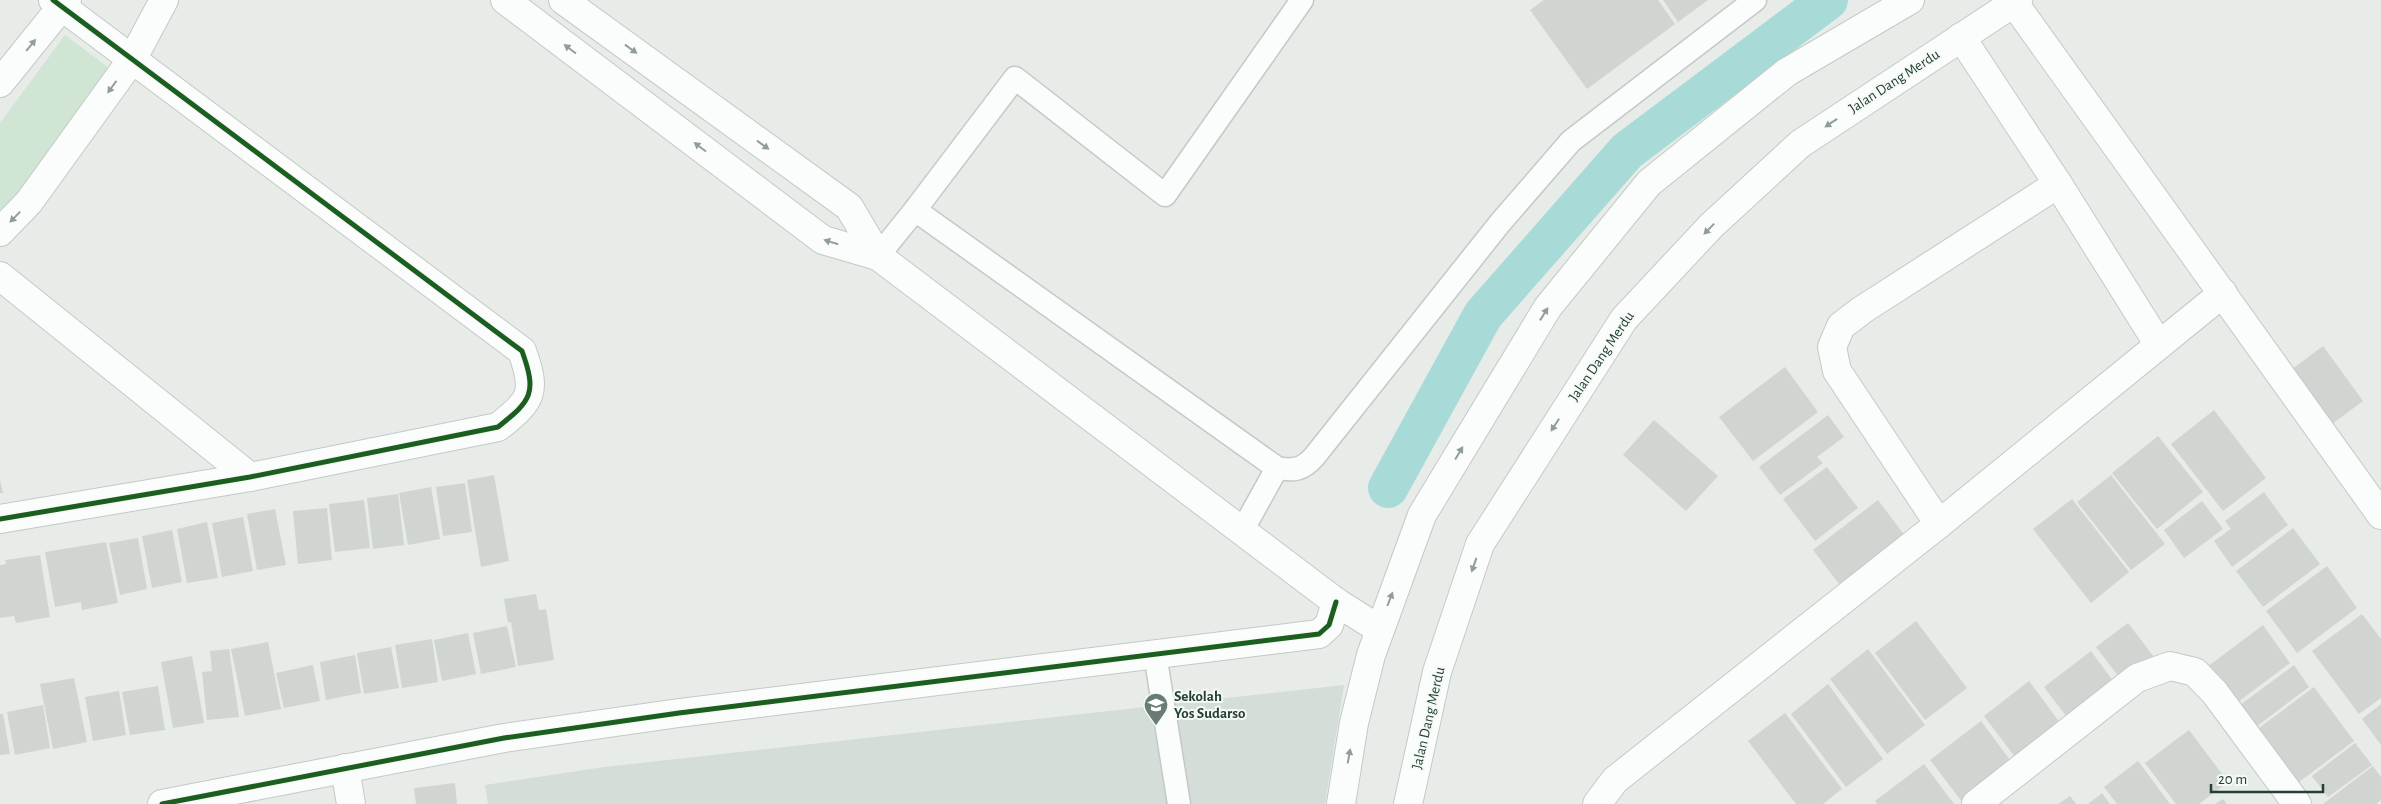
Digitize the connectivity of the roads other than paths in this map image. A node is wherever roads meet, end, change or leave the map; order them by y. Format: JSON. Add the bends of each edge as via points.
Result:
{"nodes":[{"id":1,"x":164,"y":0,"type":"edge"},
{"id":2,"x":505,"y":0,"type":"edge"},
{"id":3,"x":563,"y":0,"type":"edge"},
{"id":4,"x":1302,"y":0,"type":"edge"},
{"id":5,"x":1755,"y":0,"type":"edge"},
{"id":6,"x":1910,"y":0,"type":"edge"},
{"id":7,"x":60,"y":2,"type":"edge"},
{"id":8,"x":2016,"y":2,"type":"edge"},
{"id":9,"x":1961,"y":37,"type":"junction"},
{"id":10,"x":132,"y":58,"type":"junction"},
{"id":11,"x":0,"y":83,"type":"edge"},
{"id":12,"x":2058,"y":184,"type":"junction"},
{"id":13,"x":914,"y":210,"type":"junction"},
{"id":14,"x":0,"y":232,"type":"edge"},
{"id":15,"x":878,"y":256,"type":"junction"},
{"id":16,"x":0,"y":276,"type":"edge"},
{"id":17,"x":2223,"y":293,"type":"junction"},
{"id":18,"x":2159,"y":345,"type":"junction"},
{"id":19,"x":1277,"y":468,"type":"junction"},
{"id":20,"x":250,"y":477,"type":"junction"},
{"id":21,"x":2381,"y":515,"type":"edge"},
{"id":22,"x":0,"y":519,"type":"edge"},
{"id":23,"x":1939,"y":524,"type":"junction"},
{"id":24,"x":1242,"y":531,"type":"junction"},
{"id":25,"x":1336,"y":602,"type":"junction"},
{"id":26,"x":1379,"y":629,"type":"junction"},
{"id":27,"x":1155,"y":654,"type":"junction"},
{"id":28,"x":345,"y":768,"type":"junction"},
{"id":29,"x":162,"y":804,"type":"edge"},
{"id":30,"x":351,"y":804,"type":"edge"},
{"id":31,"x":1179,"y":804,"type":"edge"},
{"id":32,"x":1341,"y":804,"type":"edge"},
{"id":33,"x":1408,"y":804,"type":"edge"},
{"id":34,"x":1597,"y":804,"type":"edge"},
{"id":35,"x":1976,"y":804,"type":"edge"},
{"id":36,"x":2297,"y":804,"type":"edge"}],
"edges":[{"from":1,"to":10,"type":"street"},
{"from":15,"to":2,"type":"street","one_way":true,"via":[[823,240]]},
{"from":3,"to":15,"type":"street","one_way":true,"via":[[849,207]]},
{"from":4,"to":13,"type":"lane","via":[[1165,194],[1015,78]]},
{"from":5,"to":19,"type":"lane","via":[[1572,141],[1500,223],[1305,467],[1294,471]]},
{"from":26,"to":6,"type":"street","one_way":true,"via":[[1422,515],[1548,307],[1650,183],[1787,72]]},
{"from":7,"to":10,"type":"street"},
{"from":11,"to":7,"type":"street","one_way":true},
{"from":8,"to":9,"type":"street","name":"Jalan Dang Merdu"},
{"from":8,"to":17,"type":"street"},
{"from":9,"to":12,"type":"street"},
{"from":9,"to":33,"type":"street","name":"Jalan Dang Merdu","one_way":true,"via":[[1800,144],[1711,226],[1624,319],[1480,544],[1437,672]]},
{"from":10,"to":14,"type":"street","one_way":true,"via":[[29,202]]},
{"from":10,"to":20,"type":"street","via":[[522,351],[529,371],[530,391],[522,408],[498,427]]},
{"from":12,"to":18,"type":"street"},
{"from":12,"to":23,"type":"street","via":[[1862,310],[1841,326],[1832,347],[1837,371]]},
{"from":13,"to":15,"type":"lane"},
{"from":13,"to":19,"type":"lane"},
{"from":15,"to":24,"type":"street"},
{"from":16,"to":20,"type":"street"},
{"from":17,"to":18,"type":"street"},
{"from":17,"to":21,"type":"street"},
{"from":18,"to":23,"type":"street"},
{"from":19,"to":24,"type":"lane"},
{"from":20,"to":22,"type":"street"},
{"from":23,"to":34,"type":"street","via":[[1615,780]]},
{"from":24,"to":25,"type":"street"},
{"from":25,"to":26,"type":"street"},
{"from":25,"to":27,"type":"street","via":[[1329,625],[1319,634]]},
{"from":32,"to":26,"type":"street","one_way":true,"via":[[1354,723]]},
{"from":27,"to":28,"type":"street","via":[[660,716],[504,738]]},
{"from":27,"to":31,"type":"lane"},
{"from":28,"to":29,"type":"street"},
{"from":28,"to":30,"type":"street"},
{"from":35,"to":36,"type":"street","via":[[2137,678],[2170,666],[2195,672],[2215,693]]}]}
